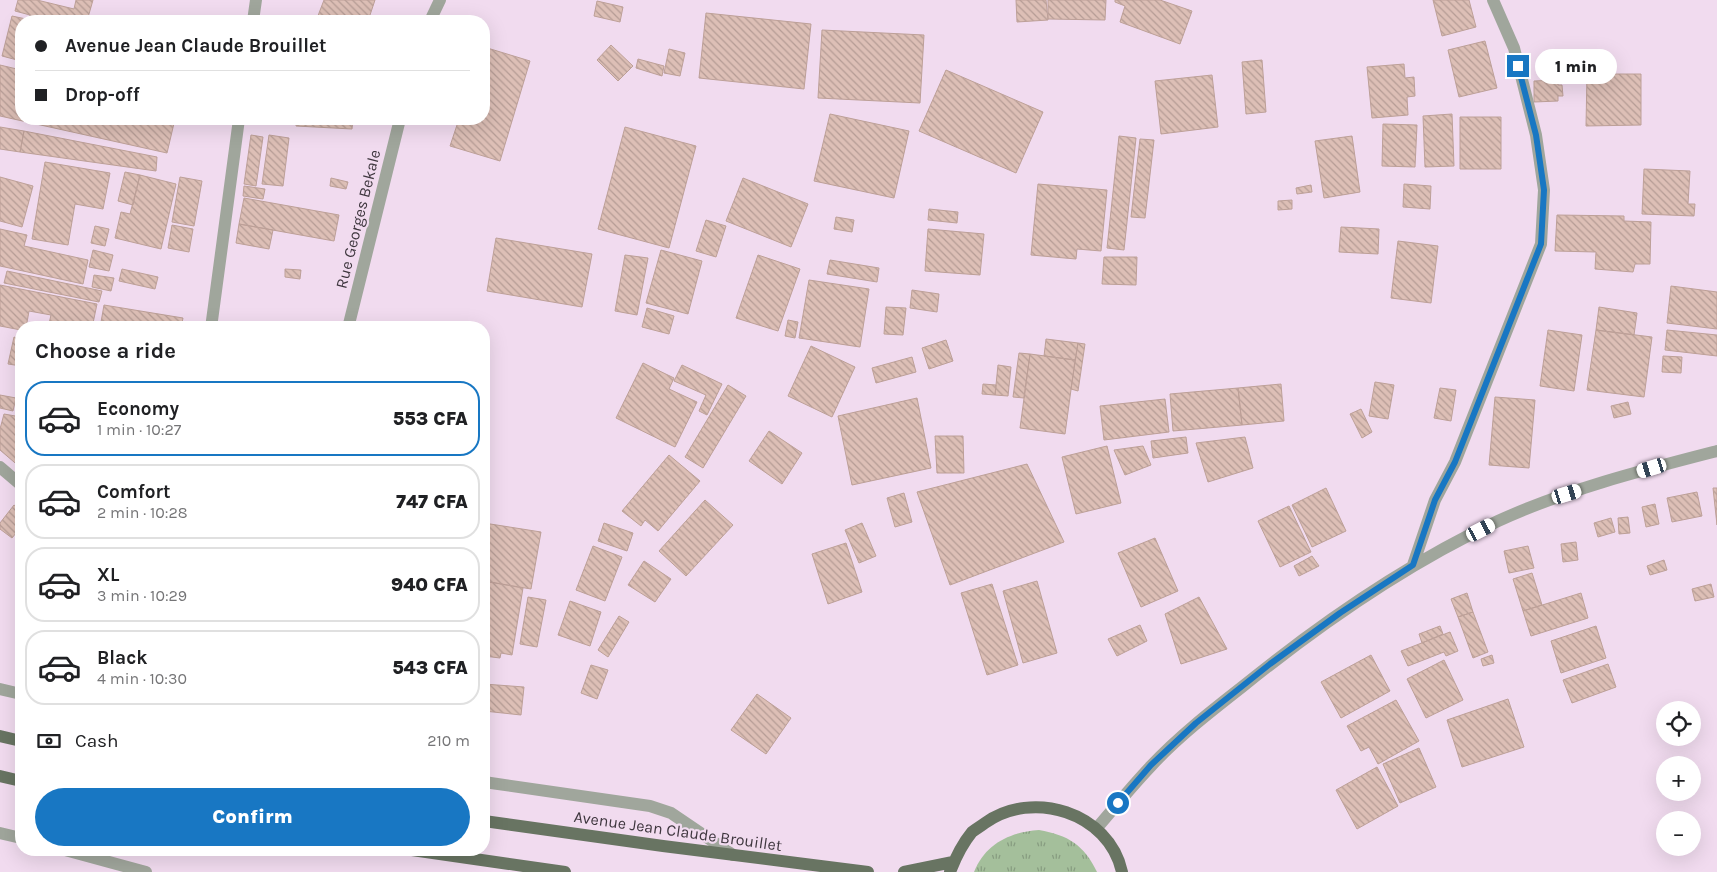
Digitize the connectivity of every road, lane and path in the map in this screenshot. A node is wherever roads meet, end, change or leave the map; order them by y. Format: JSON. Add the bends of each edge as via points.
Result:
{"nodes":[{"id":1,"x":256,"y":0,"type":"edge"},
{"id":2,"x":440,"y":0,"type":"edge"},
{"id":3,"x":1493,"y":0,"type":"edge"},
{"id":4,"x":254,"y":15,"type":"edge"},
{"id":5,"x":433,"y":15,"type":"edge"},
{"id":6,"x":238,"y":125,"type":"edge"},
{"id":7,"x":399,"y":125,"type":"edge"},
{"id":8,"x":212,"y":321,"type":"edge"},
{"id":9,"x":350,"y":321,"type":"edge"},
{"id":10,"x":1717,"y":451,"type":"edge"},
{"id":11,"x":0,"y":467,"type":"edge"},
{"id":12,"x":15,"y":480,"type":"edge"},
{"id":13,"x":1413,"y":565,"type":"junction"},
{"id":14,"x":0,"y":689,"type":"edge"},
{"id":15,"x":15,"y":693,"type":"edge"},
{"id":16,"x":0,"y":736,"type":"edge"},
{"id":17,"x":15,"y":740,"type":"edge"},
{"id":18,"x":0,"y":776,"type":"edge"},
{"id":19,"x":15,"y":780,"type":"edge"},
{"id":20,"x":490,"y":783,"type":"edge"},
{"id":21,"x":490,"y":822,"type":"edge"},
{"id":22,"x":1096,"y":829,"type":"junction"},
{"id":23,"x":0,"y":833,"type":"edge"},
{"id":24,"x":15,"y":837,"type":"edge"},
{"id":25,"x":733,"y":855,"type":"junction"},
{"id":26,"x":87,"y":856,"type":"edge"},
{"id":27,"x":454,"y":856,"type":"edge"},
{"id":28,"x":951,"y":867,"type":"edge"},
{"id":29,"x":146,"y":872,"type":"edge"},
{"id":30,"x":565,"y":872,"type":"edge"},
{"id":31,"x":868,"y":872,"type":"edge"},
{"id":32,"x":904,"y":872,"type":"edge"},
{"id":33,"x":1122,"y":872,"type":"edge"}],
"edges":[{"from":1,"to":4,"type":"street"},
{"from":2,"to":5,"type":"street"},
{"from":3,"to":13,"type":"street","via":[[1514,48],[1536,135],[1544,190],[1541,244],[1455,462],[1435,500]]},
{"from":6,"to":8,"type":"street"},
{"from":7,"to":9,"type":"street","name":"Rue Georges Bekale"},
{"from":10,"to":13,"type":"street","via":[[1567,494],[1498,521]]},
{"from":11,"to":12,"type":"street"},
{"from":13,"to":22,"type":"street","via":[[1340,613],[1196,723],[1151,765]]},
{"from":14,"to":15,"type":"street"},
{"from":16,"to":17,"type":"main road"},
{"from":18,"to":19,"type":"main road"},
{"from":20,"to":25,"type":"street","via":[[650,806],[670,813]]},
{"from":21,"to":25,"type":"main road","name":"Avenue Jean Claude Brouillet"},
{"from":22,"to":28,"type":"main road","via":[[1074,814],[1048,807],[1021,808],[995,816],[973,832]]},
{"from":22,"to":33,"type":"main road","via":[[1110,845]]},
{"from":23,"to":24,"type":"street"},
{"from":25,"to":31,"type":"main road","name":"Avenue Jean Claude Brouillet"},
{"from":26,"to":29,"type":"street"},
{"from":27,"to":30,"type":"main road"},
{"from":28,"to":32,"type":"main road"}]}
